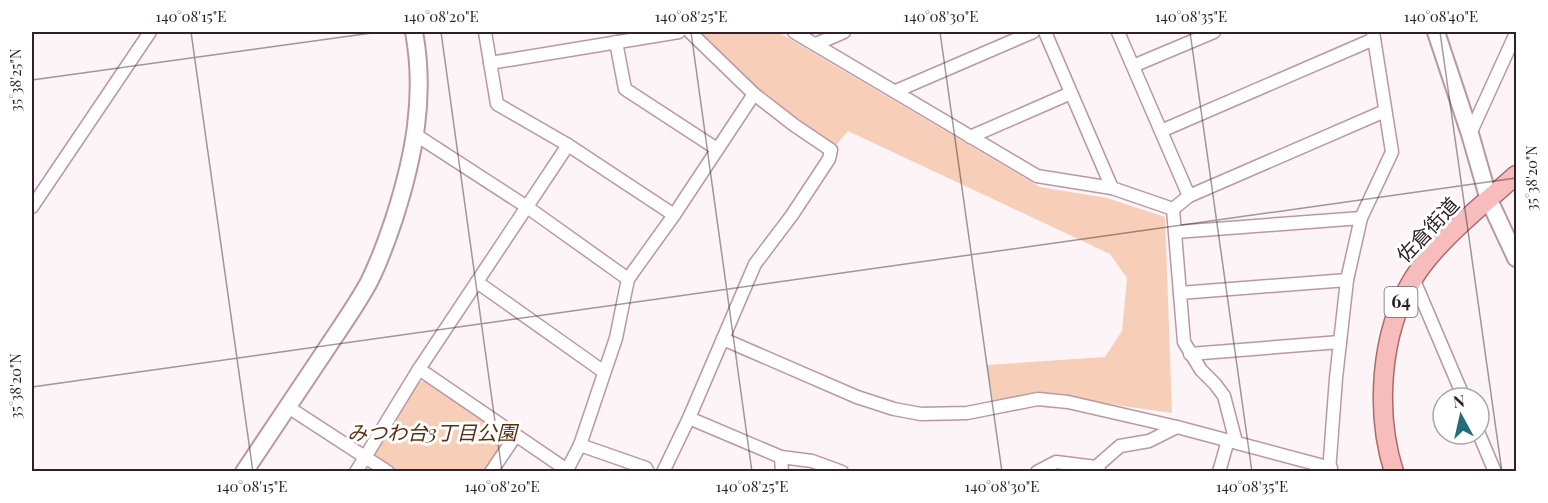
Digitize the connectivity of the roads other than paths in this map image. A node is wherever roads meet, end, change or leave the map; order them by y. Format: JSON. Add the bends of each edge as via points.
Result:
{"nodes":[{"id":1,"x":150,"y":32,"type":"edge"},
{"id":2,"x":414,"y":32,"type":"edge"},
{"id":3,"x":485,"y":32,"type":"edge"},
{"id":4,"x":679,"y":32,"type":"edge"},
{"id":5,"x":690,"y":32,"type":"edge"},
{"id":6,"x":794,"y":32,"type":"edge"},
{"id":7,"x":844,"y":32,"type":"edge"},
{"id":8,"x":1033,"y":32,"type":"edge"},
{"id":9,"x":1045,"y":32,"type":"edge"},
{"id":10,"x":1118,"y":32,"type":"edge"},
{"id":11,"x":1214,"y":32,"type":"edge"},
{"id":12,"x":1436,"y":32,"type":"edge"},
{"id":13,"x":1516,"y":33,"type":"edge"},
{"id":14,"x":1374,"y":35,"type":"edge"},
{"id":15,"x":616,"y":42,"type":"junction"},
{"id":16,"x":816,"y":44,"type":"junction"},
{"id":17,"x":490,"y":63,"type":"junction"},
{"id":18,"x":1133,"y":66,"type":"junction"},
{"id":19,"x":896,"y":91,"type":"junction"},
{"id":20,"x":1071,"y":93,"type":"junction"},
{"id":21,"x":754,"y":94,"type":"junction"},
{"id":22,"x":1385,"y":111,"type":"junction"},
{"id":23,"x":1161,"y":130,"type":"junction"},
{"id":24,"x":1470,"y":134,"type":"junction"},
{"id":25,"x":416,"y":135,"type":"junction"},
{"id":26,"x":970,"y":137,"type":"junction"},
{"id":27,"x":568,"y":146,"type":"junction"},
{"id":28,"x":717,"y":149,"type":"junction"},
{"id":29,"x":1516,"y":175,"type":"edge"},
{"id":30,"x":1112,"y":188,"type":"junction"},
{"id":31,"x":1189,"y":196,"type":"junction"},
{"id":32,"x":1489,"y":200,"type":"junction"},
{"id":33,"x":32,"y":207,"type":"edge"},
{"id":34,"x":527,"y":207,"type":"junction"},
{"id":35,"x":1173,"y":209,"type":"junction"},
{"id":36,"x":674,"y":215,"type":"junction"},
{"id":37,"x":1360,"y":218,"type":"junction"},
{"id":38,"x":1176,"y":232,"type":"junction"},
{"id":39,"x":1516,"y":258,"type":"edge"},
{"id":40,"x":1413,"y":278,"type":"junction"},
{"id":41,"x":628,"y":279,"type":"junction"},
{"id":42,"x":1347,"y":280,"type":"junction"},
{"id":43,"x":477,"y":282,"type":"junction"},
{"id":44,"x":1180,"y":293,"type":"junction"},
{"id":45,"x":723,"y":339,"type":"junction"},
{"id":46,"x":1340,"y":342,"type":"junction"},
{"id":47,"x":1190,"y":354,"type":"junction"},
{"id":48,"x":419,"y":369,"type":"junction"},
{"id":49,"x":603,"y":372,"type":"junction"},
{"id":50,"x":1459,"y":386,"type":"edge"},
{"id":51,"x":288,"y":407,"type":"junction"},
{"id":52,"x":689,"y":418,"type":"junction"},
{"id":53,"x":1177,"y":427,"type":"junction"},
{"id":54,"x":516,"y":435,"type":"junction"},
{"id":55,"x":1232,"y":441,"type":"junction"},
{"id":56,"x":580,"y":445,"type":"junction"},
{"id":57,"x":1484,"y":446,"type":"edge"},
{"id":58,"x":366,"y":456,"type":"junction"},
{"id":59,"x":781,"y":457,"type":"junction"},
{"id":60,"x":1098,"y":469,"type":"edge"},
{"id":61,"x":1330,"y":470,"type":"edge"},
{"id":62,"x":244,"y":471,"type":"edge"},
{"id":63,"x":356,"y":471,"type":"edge"},
{"id":64,"x":388,"y":471,"type":"edge"},
{"id":65,"x":491,"y":471,"type":"edge"},
{"id":66,"x":567,"y":471,"type":"edge"},
{"id":67,"x":648,"y":471,"type":"edge"},
{"id":68,"x":663,"y":471,"type":"edge"},
{"id":69,"x":782,"y":471,"type":"edge"},
{"id":70,"x":842,"y":471,"type":"edge"},
{"id":71,"x":1037,"y":471,"type":"edge"},
{"id":72,"x":1219,"y":471,"type":"edge"},
{"id":73,"x":1394,"y":471,"type":"edge"},
{"id":74,"x":1495,"y":471,"type":"edge"}],
"edges":[{"from":1,"to":33,"type":"street"},
{"from":2,"to":25,"type":"street","via":[[420,100]]},
{"from":3,"to":17,"type":"street"},
{"from":4,"to":15,"type":"street"},
{"from":5,"to":21,"type":"street"},
{"from":6,"to":16,"type":"street"},
{"from":7,"to":16,"type":"street"},
{"from":8,"to":19,"type":"street"},
{"from":9,"to":20,"type":"street"},
{"from":10,"to":18,"type":"street"},
{"from":11,"to":18,"type":"street"},
{"from":12,"to":24,"type":"street"},
{"from":13,"to":24,"type":"street"},
{"from":14,"to":22,"type":"street"},
{"from":14,"to":23,"type":"street"},
{"from":15,"to":17,"type":"street"},
{"from":15,"to":28,"type":"street","via":[[625,89]]},
{"from":16,"to":19,"type":"street"},
{"from":17,"to":27,"type":"street","via":[[497,104]]},
{"from":18,"to":23,"type":"street"},
{"from":19,"to":26,"type":"street"},
{"from":20,"to":26,"type":"street"},
{"from":20,"to":30,"type":"street"},
{"from":21,"to":28,"type":"street"},
{"from":21,"to":45,"type":"street","via":[[831,150],[792,215],[755,264]]},
{"from":22,"to":31,"type":"street"},
{"from":22,"to":37,"type":"street","via":[[1392,152]]},
{"from":23,"to":31,"type":"street"},
{"from":24,"to":32,"type":"street"},
{"from":25,"to":34,"type":"street"},
{"from":25,"to":51,"type":"street","via":[[405,184],[369,282]]},
{"from":26,"to":30,"type":"street","via":[[1037,176]]},
{"from":27,"to":34,"type":"street"},
{"from":27,"to":36,"type":"street"},
{"from":28,"to":36,"type":"street"},
{"from":29,"to":32,"type":"main road","name":"佐倉街道","number":"64"},
{"from":30,"to":35,"type":"street"},
{"from":31,"to":35,"type":"street"},
{"from":32,"to":39,"type":"street"},
{"from":32,"to":40,"type":"main road","name":"佐倉街道","number":"64","via":[[1437,247]]},
{"from":34,"to":41,"type":"street"},
{"from":34,"to":43,"type":"street"},
{"from":35,"to":38,"type":"street"},
{"from":36,"to":41,"type":"street"},
{"from":37,"to":38,"type":"street"},
{"from":37,"to":42,"type":"street"},
{"from":38,"to":44,"type":"street"},
{"from":40,"to":50,"type":"street"},
{"from":40,"to":73,"type":"main road","name":"佐倉街道","number":"64","via":[[1401,302],[1385,369],[1382,414]]},
{"from":41,"to":49,"type":"street","via":[[616,338]]},
{"from":42,"to":44,"type":"street"},
{"from":42,"to":46,"type":"street"},
{"from":43,"to":48,"type":"street"},
{"from":43,"to":49,"type":"street"},
{"from":44,"to":47,"type":"street","via":[[1184,342]]},
{"from":45,"to":52,"type":"street"},
{"from":45,"to":53,"type":"street","via":[[894,409],[921,414],[967,413],[1038,399]]},
{"from":46,"to":47,"type":"street"},
{"from":46,"to":61,"type":"street"},
{"from":47,"to":55,"type":"street","via":[[1224,396]]},
{"from":48,"to":54,"type":"street"},
{"from":48,"to":58,"type":"street"},
{"from":49,"to":56,"type":"street"},
{"from":51,"to":58,"type":"street"},
{"from":51,"to":62,"type":"street"},
{"from":52,"to":59,"type":"street"},
{"from":52,"to":68,"type":"street"},
{"from":53,"to":55,"type":"street"},
{"from":53,"to":60,"type":"street","via":[[1149,441],[1120,446]]},
{"from":54,"to":65,"type":"street"},
{"from":54,"to":66,"type":"street"},
{"from":55,"to":61,"type":"street"},
{"from":55,"to":72,"type":"street"},
{"from":56,"to":66,"type":"street"},
{"from":56,"to":67,"type":"street"},
{"from":57,"to":74,"type":"street"},
{"from":58,"to":63,"type":"street"},
{"from":58,"to":64,"type":"street"},
{"from":59,"to":69,"type":"street"},
{"from":59,"to":70,"type":"street","via":[[812,461]]},
{"from":60,"to":71,"type":"street","via":[[1056,462]]}]}
